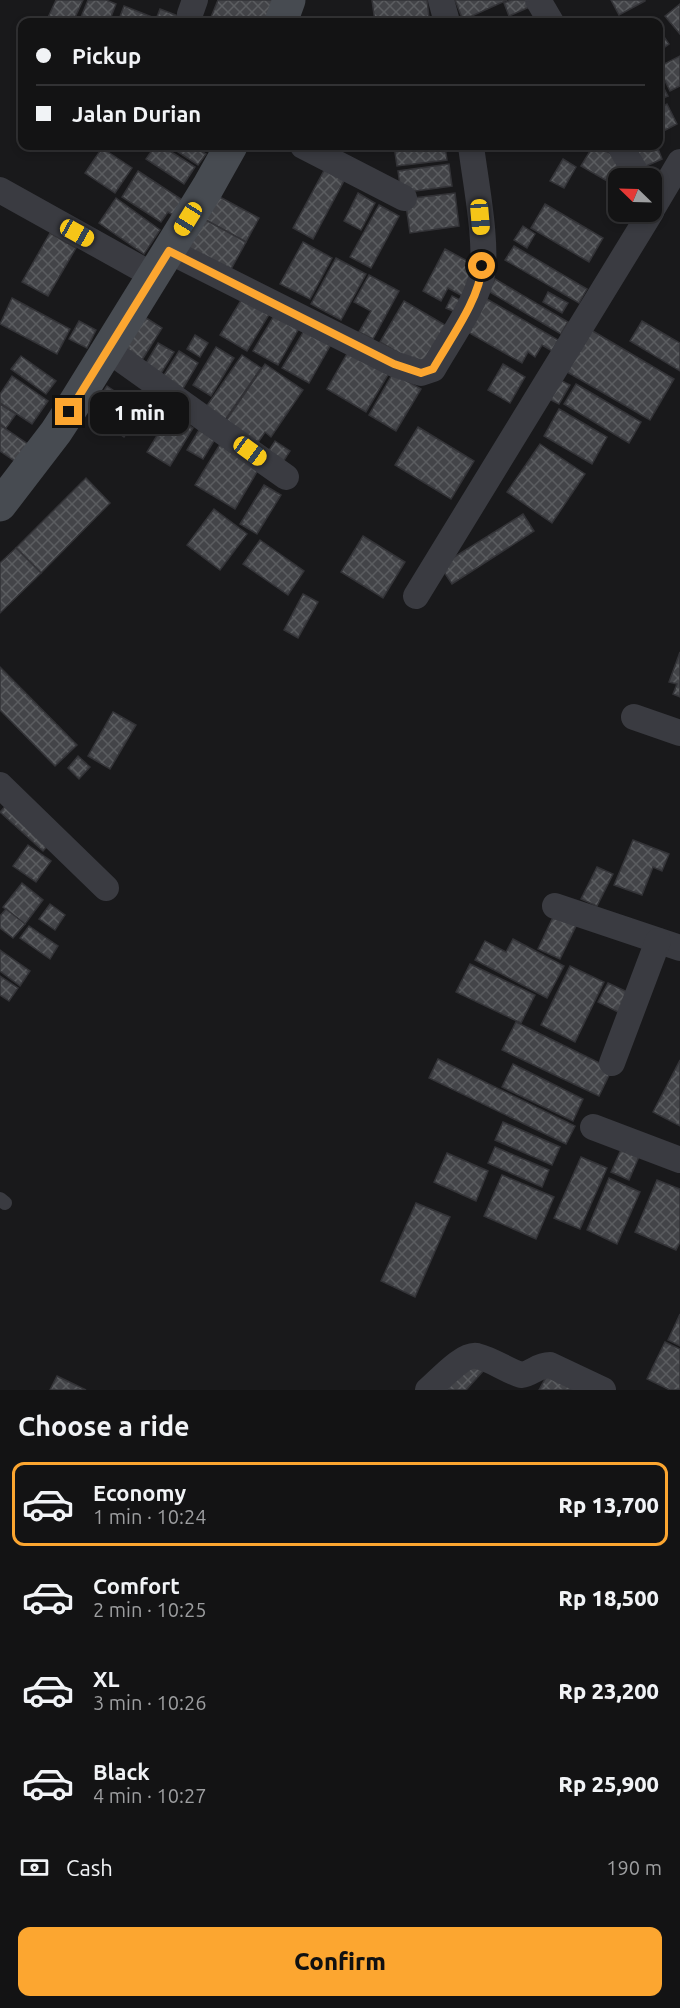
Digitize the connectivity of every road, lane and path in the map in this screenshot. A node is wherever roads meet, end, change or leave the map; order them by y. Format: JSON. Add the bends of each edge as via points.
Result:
{"nodes":[{"id":1,"x":289,"y":0,"type":"edge"},
{"id":2,"x":441,"y":0,"type":"edge"},
{"id":3,"x":538,"y":0,"type":"edge"},
{"id":4,"x":282,"y":18,"type":"edge"},
{"id":5,"x":446,"y":18,"type":"edge"},
{"id":6,"x":549,"y":18,"type":"edge"},
{"id":7,"x":229,"y":150,"type":"edge"},
{"id":8,"x":311,"y":150,"type":"edge"},
{"id":9,"x":471,"y":150,"type":"edge"},
{"id":10,"x":622,"y":150,"type":"edge"},
{"id":11,"x":680,"y":162,"type":"edge"},
{"id":12,"x":633,"y":168,"type":"edge"},
{"id":13,"x":0,"y":190,"type":"edge"},
{"id":14,"x":662,"y":191,"type":"edge"},
{"id":15,"x":404,"y":198,"type":"dead end"},
{"id":16,"x":643,"y":222,"type":"edge"},
{"id":17,"x":161,"y":264,"type":"junction"},
{"id":18,"x":108,"y":350,"type":"junction"},
{"id":19,"x":286,"y":477,"type":"dead end"},
{"id":20,"x":4,"y":493,"type":"edge"},
{"id":21,"x":416,"y":596,"type":"dead end"},
{"id":22,"x":634,"y":717,"type":"dead end"},
{"id":23,"x":680,"y":733,"type":"edge"},
{"id":24,"x":0,"y":785,"type":"edge"},
{"id":25,"x":106,"y":888,"type":"dead end"},
{"id":26,"x":555,"y":906,"type":"dead end"},
{"id":27,"x":669,"y":944,"type":"edge"},
{"id":28,"x":612,"y":1063,"type":"dead end"},
{"id":29,"x":593,"y":1126,"type":"dead end"},
{"id":30,"x":680,"y":1160,"type":"edge"},
{"id":31,"x":428,"y":1390,"type":"edge"},
{"id":32,"x":603,"y":1390,"type":"edge"}],
"edges":[{"from":1,"to":4,"type":"street"},
{"from":2,"to":5,"type":"street"},
{"from":3,"to":6,"type":"street"},
{"from":7,"to":17,"type":"street"},
{"from":8,"to":15,"type":"street"},
{"from":9,"to":17,"type":"street","via":[[483,252],[482,279],[433,369],[421,373],[394,364]]},
{"from":10,"to":12,"type":"street"},
{"from":11,"to":14,"type":"street"},
{"from":13,"to":17,"type":"street"},
{"from":16,"to":21,"type":"street"},
{"from":17,"to":18,"type":"street"},
{"from":18,"to":19,"type":"street"},
{"from":18,"to":20,"type":"street","via":[[56,432]]},
{"from":22,"to":23,"type":"street"},
{"from":24,"to":25,"type":"street"},
{"from":26,"to":27,"type":"street"},
{"from":27,"to":28,"type":"street"},
{"from":29,"to":30,"type":"street"},
{"from":31,"to":32,"type":"street","via":[[471,1355],[521,1374],[550,1365]]}]}
